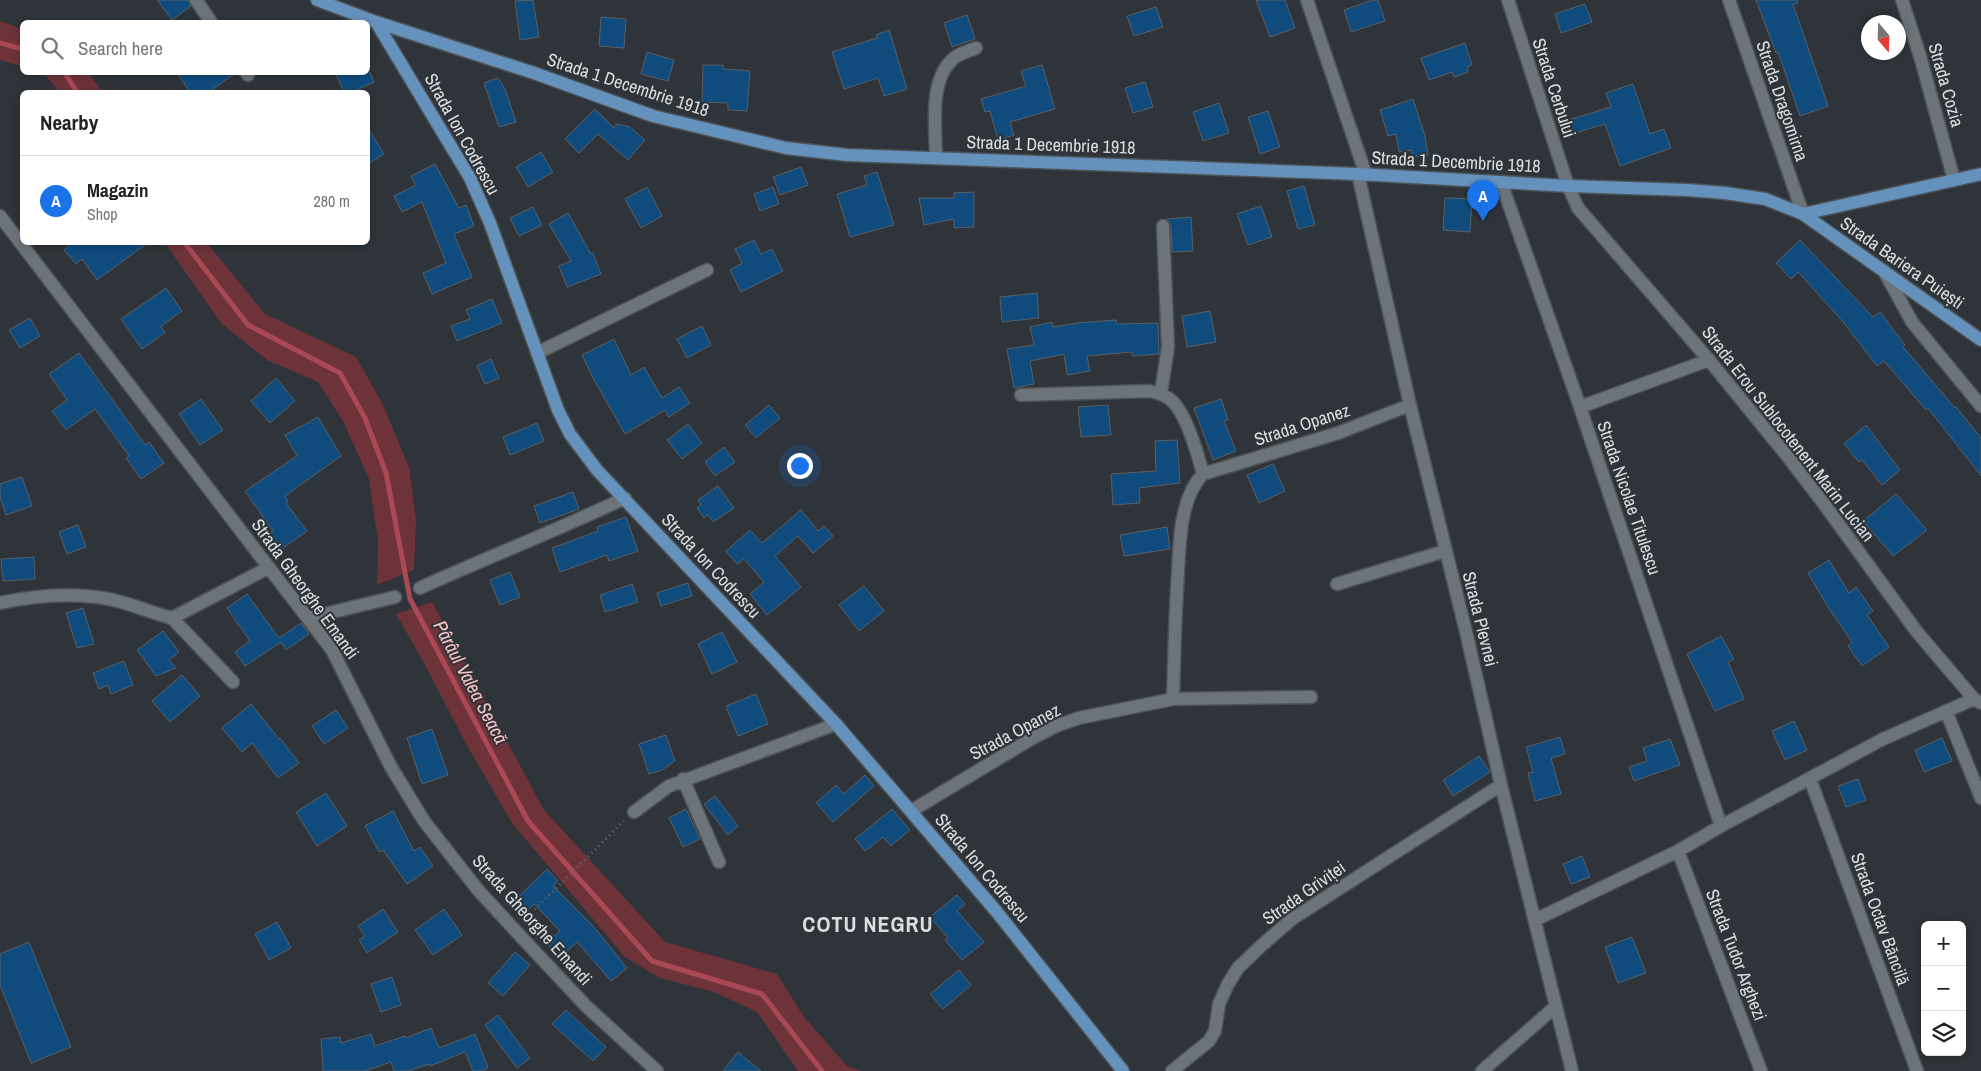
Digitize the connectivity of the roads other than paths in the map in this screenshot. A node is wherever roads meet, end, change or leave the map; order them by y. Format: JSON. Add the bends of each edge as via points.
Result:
{"nodes":[{"id":1,"x":196,"y":0,"type":"edge"},
{"id":2,"x":317,"y":0,"type":"edge"},
{"id":3,"x":1307,"y":0,"type":"edge"},
{"id":4,"x":1508,"y":0,"type":"edge"},
{"id":5,"x":1729,"y":0,"type":"edge"},
{"id":6,"x":1902,"y":0,"type":"edge"},
{"id":7,"x":210,"y":20,"type":"edge"},
{"id":8,"x":376,"y":22,"type":"junction"},
{"id":9,"x":976,"y":48,"type":"dead end"},
{"id":10,"x":936,"y":158,"type":"junction"},
{"id":11,"x":1362,"y":174,"type":"junction"},
{"id":12,"x":1981,"y":174,"type":"edge"},
{"id":13,"x":1954,"y":180,"type":"junction"},
{"id":14,"x":1501,"y":182,"type":"junction"},
{"id":15,"x":1568,"y":186,"type":"junction"},
{"id":16,"x":1803,"y":214,"type":"junction"},
{"id":17,"x":0,"y":216,"type":"edge"},
{"id":18,"x":1163,"y":226,"type":"dead end"},
{"id":19,"x":20,"y":242,"type":"edge"},
{"id":20,"x":22,"y":245,"type":"edge"},
{"id":21,"x":707,"y":270,"type":"dead end"},
{"id":22,"x":1884,"y":271,"type":"junction"},
{"id":23,"x":1981,"y":340,"type":"edge"},
{"id":24,"x":537,"y":353,"type":"junction"},
{"id":25,"x":1709,"y":360,"type":"junction"},
{"id":26,"x":1161,"y":394,"type":"junction"},
{"id":27,"x":1021,"y":395,"type":"dead end"},
{"id":28,"x":1410,"y":405,"type":"junction"},
{"id":29,"x":1981,"y":406,"type":"edge"},
{"id":30,"x":1580,"y":407,"type":"junction"},
{"id":31,"x":1203,"y":474,"type":"junction"},
{"id":32,"x":625,"y":498,"type":"junction"},
{"id":33,"x":1445,"y":551,"type":"junction"},
{"id":34,"x":268,"y":568,"type":"junction"},
{"id":35,"x":1337,"y":584,"type":"dead end"},
{"id":36,"x":420,"y":588,"type":"dead end"},
{"id":37,"x":395,"y":597,"type":"dead end"},
{"id":38,"x":0,"y":603,"type":"edge"},
{"id":39,"x":172,"y":618,"type":"junction"},
{"id":40,"x":308,"y":618,"type":"junction"},
{"id":41,"x":233,"y":682,"type":"dead end"},
{"id":42,"x":1311,"y":697,"type":"dead end"},
{"id":43,"x":1173,"y":699,"type":"junction"},
{"id":44,"x":1978,"y":701,"type":"edge"},
{"id":45,"x":1946,"y":711,"type":"junction"},
{"id":46,"x":836,"y":724,"type":"junction"},
{"id":47,"x":684,"y":779,"type":"junction"},
{"id":48,"x":1810,"y":779,"type":"junction"},
{"id":49,"x":1501,"y":785,"type":"junction"},
{"id":50,"x":1981,"y":798,"type":"edge"},
{"id":51,"x":911,"y":811,"type":"junction"},
{"id":52,"x":634,"y":812,"type":"road end"},
{"id":53,"x":1720,"y":826,"type":"junction"},
{"id":54,"x":1678,"y":851,"type":"junction"},
{"id":55,"x":719,"y":862,"type":"dead end"},
{"id":56,"x":1535,"y":920,"type":"junction"},
{"id":57,"x":1556,"y":1007,"type":"junction"},
{"id":58,"x":657,"y":1071,"type":"edge"},
{"id":59,"x":1123,"y":1071,"type":"edge"},
{"id":60,"x":1172,"y":1071,"type":"edge"},
{"id":61,"x":1482,"y":1071,"type":"edge"},
{"id":62,"x":1572,"y":1071,"type":"edge"},
{"id":63,"x":1761,"y":1071,"type":"edge"},
{"id":64,"x":1917,"y":1071,"type":"edge"}],
"edges":[{"from":1,"to":7,"type":"street"},
{"from":2,"to":8,"type":"main road","name":"Strada 1 Decembrie 1918"},
{"from":3,"to":11,"type":"street","name":"Strada Plevnei"},
{"from":4,"to":15,"type":"street","name":"Strada Cerbului"},
{"from":5,"to":16,"type":"street","name":"Strada Dragomirna"},
{"from":6,"to":13,"type":"street","name":"Strada Cozia"},
{"from":8,"to":10,"type":"main road","name":"Strada 1 Decembrie 1918","via":[[653,116],[728,135],[786,148],[847,155]]},
{"from":8,"to":24,"type":"main road","name":"Strada Ion Codrescu","via":[[470,178],[490,223]]},
{"from":9,"to":10,"type":"street","via":[[956,56],[939,78],[936,90]]},
{"from":10,"to":11,"type":"main road","name":"Strada 1 Decembrie 1918"},
{"from":11,"to":14,"type":"main road","name":"Strada 1 Decembrie 1918"},
{"from":11,"to":28,"type":"street","name":"Strada Plevnei"},
{"from":12,"to":13,"type":"main road"},
{"from":13,"to":16,"type":"main road"},
{"from":14,"to":15,"type":"main road","name":"Strada 1 Decembrie 1918"},
{"from":14,"to":30,"type":"street","name":"Strada Nicolae Titulescu"},
{"from":15,"to":16,"type":"main road","name":"Strada 1 Decembrie 1918","via":[[1725,193],[1765,199]]},
{"from":15,"to":25,"type":"street","name":"Strada Erou Sublocotenent Marin Lucian","via":[[1578,208]]},
{"from":16,"to":22,"type":"main road","name":"Strada Bariera Puiești"},
{"from":17,"to":19,"type":"street","name":"Strada Gheorghe Emandi"},
{"from":18,"to":26,"type":"street","via":[[1168,347]]},
{"from":20,"to":34,"type":"street","name":"Strada Gheorghe Emandi"},
{"from":21,"to":24,"type":"street"},
{"from":22,"to":23,"type":"main road","name":"Strada Bariera Puiești"},
{"from":22,"to":29,"type":"street","via":[[1912,322]]},
{"from":24,"to":32,"type":"main road","name":"Strada Ion Codrescu","via":[[570,434],[597,470]]},
{"from":25,"to":30,"type":"street"},
{"from":25,"to":44,"type":"street","name":"Strada Erou Sublocotenent Marin Lucian","via":[[1824,504],[1917,632]]},
{"from":26,"to":27,"type":"street","via":[[1149,391]]},
{"from":26,"to":31,"type":"street","via":[[1174,403],[1187,426]]},
{"from":28,"to":31,"type":"street","name":"Strada Opanez","via":[[1338,432]]},
{"from":28,"to":33,"type":"street","name":"Strada Plevnei"},
{"from":30,"to":53,"type":"street","name":"Strada Nicolae Titulescu"},
{"from":31,"to":43,"type":"street","via":[[1195,482],[1188,500],[1181,531]]},
{"from":32,"to":36,"type":"street"},
{"from":32,"to":46,"type":"main road","name":"Strada Ion Codrescu"},
{"from":33,"to":35,"type":"street"},
{"from":33,"to":49,"type":"street","name":"Strada Plevnei"},
{"from":34,"to":39,"type":"street"},
{"from":34,"to":40,"type":"street","name":"Strada Gheorghe Emandi"},
{"from":37,"to":40,"type":"street"},
{"from":38,"to":39,"type":"street","via":[[55,595],[83,596],[110,599]]},
{"from":39,"to":41,"type":"street"},
{"from":40,"to":58,"type":"street","name":"Strada Gheorghe Emandi","via":[[332,650],[392,767],[424,821],[514,930],[586,1006]]},
{"from":42,"to":43,"type":"street","name":"Strada Opanez"},
{"from":43,"to":51,"type":"street","name":"Strada Opanez","via":[[1078,718],[1056,726]]},
{"from":44,"to":45,"type":"street"},
{"from":45,"to":48,"type":"street","via":[[1883,739]]},
{"from":45,"to":50,"type":"street"},
{"from":46,"to":47,"type":"street"},
{"from":46,"to":51,"type":"main road","name":"Strada Ion Codrescu"},
{"from":47,"to":52,"type":"street"},
{"from":47,"to":55,"type":"street"},
{"from":48,"to":53,"type":"street"},
{"from":48,"to":64,"type":"street","name":"Strada Octav Băncilă"},
{"from":49,"to":56,"type":"street","name":"Strada Plevnei"},
{"from":49,"to":60,"type":"street","name":"Strada Griviței","via":[[1292,919],[1238,968],[1219,1004],[1214,1031],[1208,1041]]},
{"from":51,"to":59,"type":"main road","name":"Strada Ion Codrescu","via":[[996,911]]},
{"from":53,"to":54,"type":"street"},
{"from":54,"to":56,"type":"street"},
{"from":54,"to":63,"type":"street","name":"Strada Tudor Arghezi"},
{"from":56,"to":57,"type":"street","name":"Strada Plevnei"},
{"from":57,"to":61,"type":"street"},
{"from":57,"to":62,"type":"street","name":"Strada Plevnei"}]}
